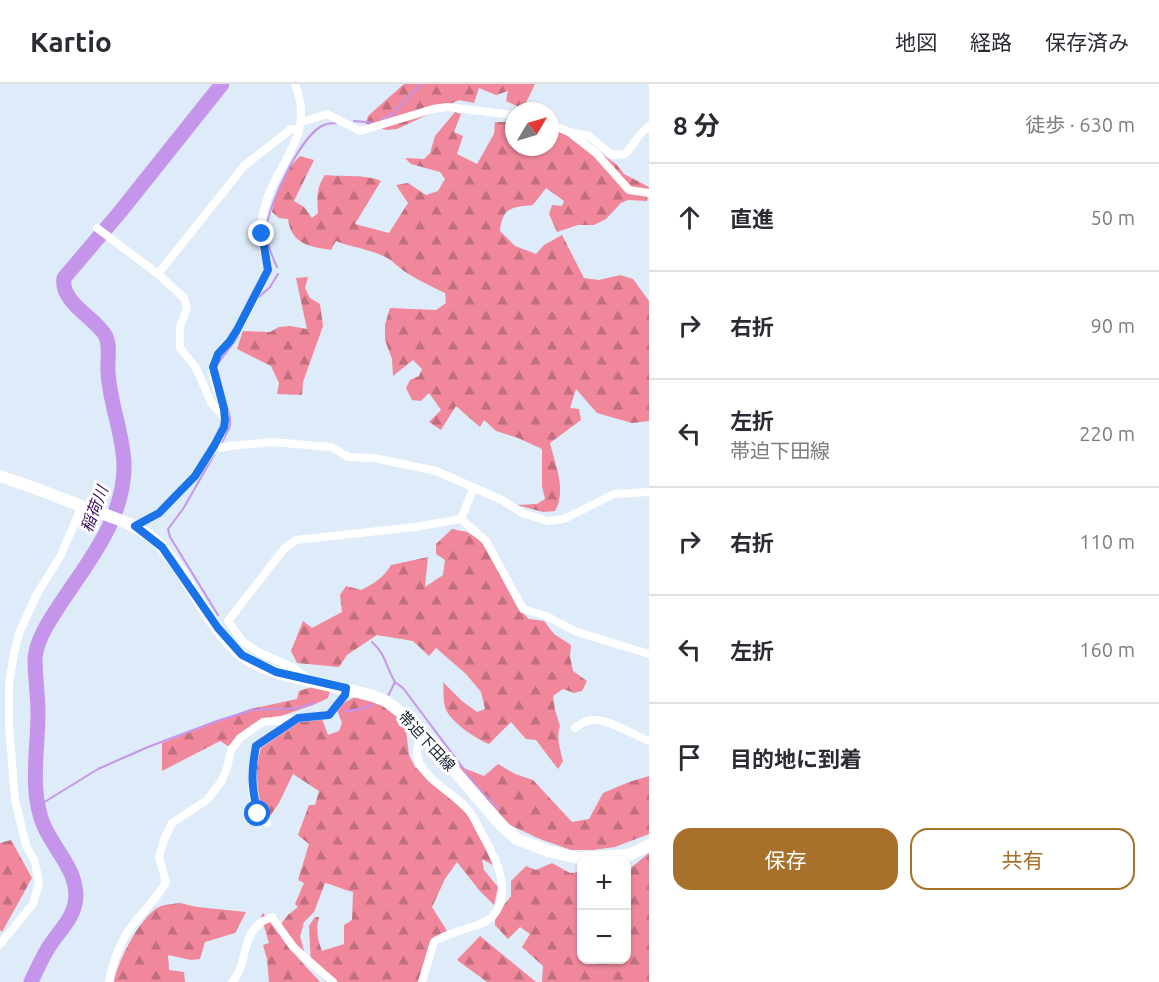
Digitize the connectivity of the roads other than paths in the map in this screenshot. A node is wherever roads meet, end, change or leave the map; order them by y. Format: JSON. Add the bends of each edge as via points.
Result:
{"nodes":[{"id":1,"x":295,"y":84,"type":"edge"},
{"id":2,"x":505,"y":114,"type":"edge"},
{"id":3,"x":301,"y":125,"type":"junction"},
{"id":4,"x":649,"y":126,"type":"edge"},
{"id":5,"x":559,"y":128,"type":"edge"},
{"id":6,"x":567,"y":131,"type":"junction"},
{"id":7,"x":649,"y":194,"type":"edge"},
{"id":8,"x":97,"y":228,"type":"dead end"},
{"id":9,"x":159,"y":274,"type":"junction"},
{"id":10,"x":225,"y":420,"type":"junction"},
{"id":11,"x":214,"y":446,"type":"junction"},
{"id":12,"x":0,"y":476,"type":"edge"},
{"id":13,"x":474,"y":487,"type":"junction"},
{"id":14,"x":649,"y":492,"type":"edge"},
{"id":15,"x":82,"y":506,"type":"junction"},
{"id":16,"x":461,"y":519,"type":"junction"},
{"id":17,"x":135,"y":526,"type":"junction"},
{"id":18,"x":649,"y":654,"type":"edge"},
{"id":19,"x":311,"y":680,"type":"junction"},
{"id":20,"x":346,"y":688,"type":"junction"},
{"id":21,"x":298,"y":718,"type":"junction"},
{"id":22,"x":4,"y":721,"type":"edge"},
{"id":23,"x":574,"y":728,"type":"dead end"},
{"id":24,"x":423,"y":733,"type":"junction"},
{"id":25,"x":649,"y":741,"type":"edge"},
{"id":26,"x":267,"y":823,"type":"dead end"},
{"id":27,"x":649,"y":845,"type":"edge"},
{"id":28,"x":0,"y":944,"type":"edge"},
{"id":29,"x":109,"y":982,"type":"edge"},
{"id":30,"x":232,"y":982,"type":"edge"},
{"id":31,"x":333,"y":982,"type":"edge"},
{"id":32,"x":422,"y":982,"type":"edge"}],
"edges":[{"from":1,"to":3,"type":"street"},
{"from":2,"to":3,"type":"street","via":[[447,106],[360,131],[327,114]]},
{"from":3,"to":9,"type":"street","via":[[244,166]]},
{"from":3,"to":10,"type":"street","via":[[264,207],[262,234],[268,270],[213,367]]},
{"from":4,"to":6,"type":"street","via":[[625,154],[612,155],[589,136]]},
{"from":5,"to":6,"type":"street"},
{"from":6,"to":7,"type":"street","via":[[596,153],[630,190]]},
{"from":8,"to":9,"type":"street"},
{"from":9,"to":10,"type":"street","via":[[184,298],[187,309],[180,326],[180,348]]},
{"from":10,"to":11,"type":"street"},
{"from":11,"to":13,"type":"street","via":[[272,442],[331,447],[348,457],[374,458],[436,471]]},
{"from":11,"to":17,"type":"street","via":[[195,476],[159,513]]},
{"from":12,"to":15,"type":"main road","name":"帯迫下田線"},
{"from":13,"to":14,"type":"street","via":[[522,513],[548,520],[564,519],[614,494]]},
{"from":13,"to":16,"type":"street"},
{"from":15,"to":17,"type":"main road","name":"帯迫下田線"},
{"from":15,"to":22,"type":"street","via":[[20,632]]},
{"from":16,"to":18,"type":"street","via":[[486,541],[524,609],[577,632]]},
{"from":16,"to":19,"type":"street","via":[[296,540],[284,549],[228,621],[243,642]]},
{"from":17,"to":19,"type":"main road","name":"帯迫下田線","via":[[162,547],[218,628],[242,655],[276,672]]},
{"from":19,"to":20,"type":"main road","name":"帯迫下田線"},
{"from":20,"to":21,"type":"street","via":[[329,715]]},
{"from":20,"to":24,"type":"main road","name":"帯迫下田線","via":[[386,702]]},
{"from":21,"to":26,"type":"street","via":[[256,746],[251,771],[253,794],[258,814]]},
{"from":21,"to":29,"type":"street","via":[[263,722],[240,738],[231,750],[221,782],[207,800],[172,823],[159,857],[166,882],[159,896],[133,924]]},
{"from":22,"to":28,"type":"street","via":[[15,800],[39,883],[33,904]]},
{"from":23,"to":25,"type":"street","via":[[588,720],[620,725]]},
{"from":24,"to":27,"type":"main road","name":"帯迫下田線","via":[[517,839],[578,858],[630,855]]},
{"from":24,"to":32,"type":"street","via":[[417,746],[418,758],[425,771],[470,812],[499,867],[502,886],[498,908],[491,919],[434,942]]},
{"from":30,"to":31,"type":"street","via":[[238,976],[245,943],[259,924],[272,917],[293,947]]}]}
